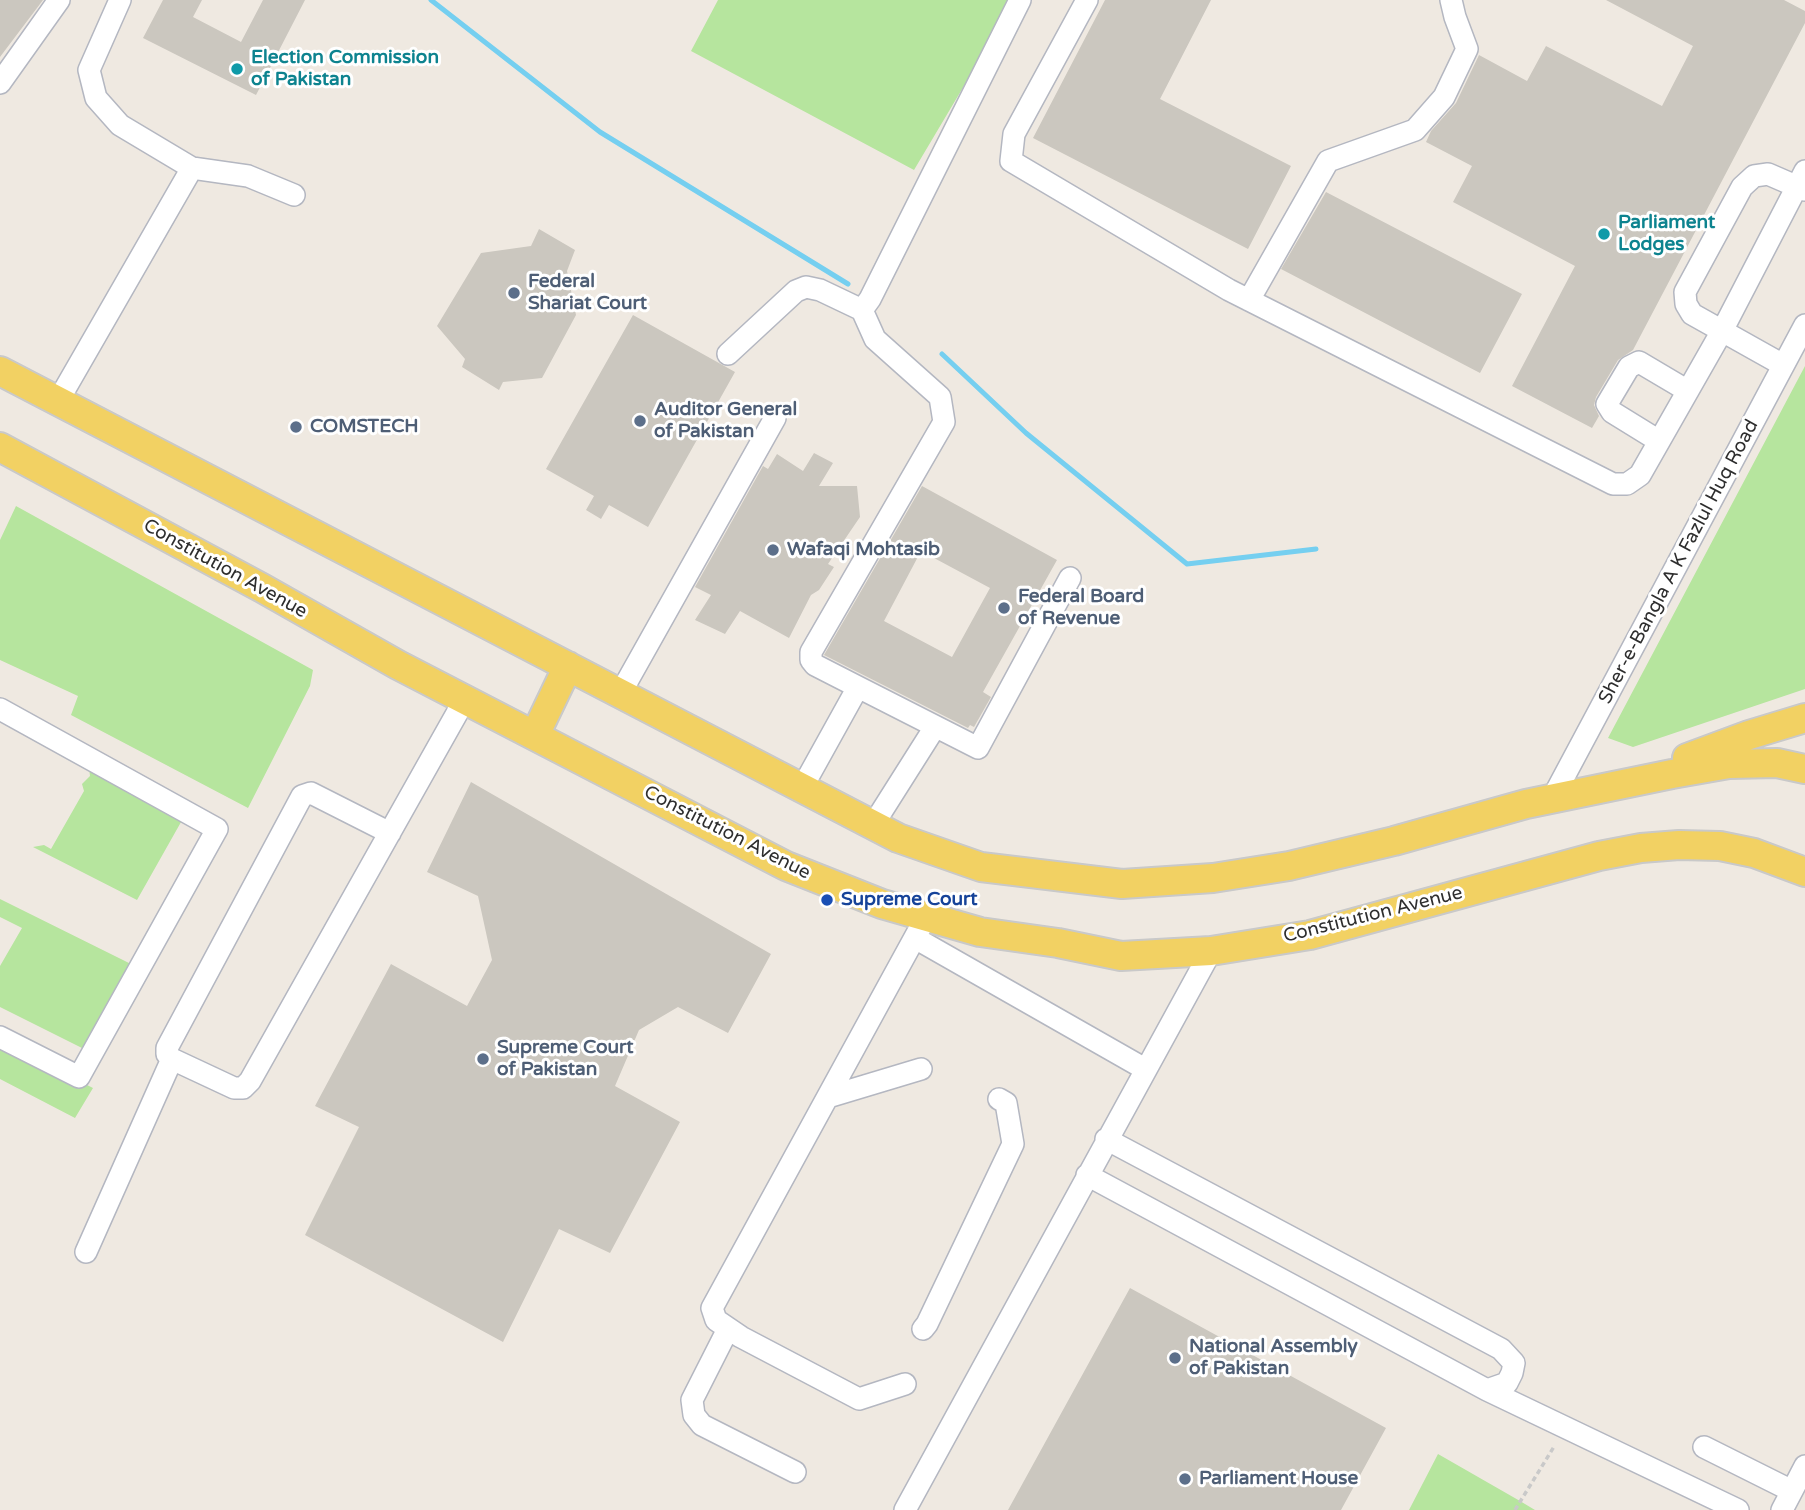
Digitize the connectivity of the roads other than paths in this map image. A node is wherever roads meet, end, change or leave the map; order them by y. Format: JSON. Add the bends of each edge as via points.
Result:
{"nodes":[{"id":1,"x":59,"y":0,"type":"edge"},
{"id":2,"x":120,"y":0,"type":"edge"},
{"id":3,"x":1020,"y":0,"type":"edge"},
{"id":4,"x":1087,"y":0,"type":"edge"},
{"id":5,"x":1451,"y":0,"type":"edge"},
{"id":6,"x":0,"y":83,"type":"edge"},
{"id":7,"x":192,"y":168,"type":"junction"},
{"id":8,"x":1803,"y":182,"type":"edge"},
{"id":9,"x":294,"y":195,"type":"dead end"},
{"id":10,"x":1249,"y":300,"type":"junction"},
{"id":11,"x":862,"y":310,"type":"junction"},
{"id":12,"x":1805,"y":324,"type":"edge"},
{"id":13,"x":1722,"y":331,"type":"junction"},
{"id":14,"x":729,"y":354,"type":"dead end"},
{"id":15,"x":1783,"y":365,"type":"junction"},
{"id":16,"x":0,"y":371,"type":"edge"},
{"id":17,"x":1688,"y":391,"type":"junction"},
{"id":18,"x":58,"y":401,"type":"junction"},
{"id":19,"x":775,"y":418,"type":"dead end"},
{"id":20,"x":1660,"y":440,"type":"junction"},
{"id":21,"x":2,"y":453,"type":"edge"},
{"id":22,"x":1070,"y":578,"type":"dead end"},
{"id":23,"x":568,"y":666,"type":"junction"},
{"id":24,"x":858,"y":687,"type":"junction"},
{"id":25,"x":620,"y":694,"type":"junction"},
{"id":26,"x":465,"y":699,"type":"junction"},
{"id":27,"x":0,"y":709,"type":"edge"},
{"id":28,"x":1805,"y":718,"type":"edge"},
{"id":29,"x":935,"y":727,"type":"junction"},
{"id":30,"x":535,"y":735,"type":"junction"},
{"id":31,"x":1805,"y":769,"type":"edge"},
{"id":32,"x":1637,"y":782,"type":"junction"},
{"id":33,"x":802,"y":788,"type":"junction"},
{"id":34,"x":1552,"y":799,"type":"junction"},
{"id":35,"x":873,"y":825,"type":"junction"},
{"id":36,"x":390,"y":832,"type":"junction"},
{"id":37,"x":1805,"y":872,"type":"edge"},
{"id":38,"x":921,"y":928,"type":"junction"},
{"id":39,"x":1211,"y":951,"type":"junction"},
{"id":40,"x":0,"y":1037,"type":"edge"},
{"id":41,"x":172,"y":1059,"type":"junction"},
{"id":42,"x":921,"y":1069,"type":"dead end"},
{"id":43,"x":1145,"y":1069,"type":"junction"},
{"id":44,"x":828,"y":1097,"type":"junction"},
{"id":45,"x":999,"y":1099,"type":"dead end"},
{"id":46,"x":1107,"y":1139,"type":"junction"},
{"id":47,"x":1087,"y":1175,"type":"junction"},
{"id":48,"x":86,"y":1252,"type":"dead end"},
{"id":49,"x":728,"y":1329,"type":"junction"},
{"id":50,"x":923,"y":1329,"type":"dead end"},
{"id":51,"x":905,"y":1384,"type":"dead end"},
{"id":52,"x":1487,"y":1390,"type":"junction"},
{"id":53,"x":1704,"y":1447,"type":"dead end"},
{"id":54,"x":1805,"y":1466,"type":"edge"},
{"id":55,"x":795,"y":1472,"type":"dead end"},
{"id":56,"x":1787,"y":1501,"type":"edge"},
{"id":57,"x":905,"y":1510,"type":"edge"},
{"id":58,"x":1738,"y":1510,"type":"edge"}],
"edges":[{"from":1,"to":6,"type":"street"},
{"from":2,"to":7,"type":"street","via":[[89,71],[96,98],[120,125]]},
{"from":3,"to":11,"type":"street"},
{"from":4,"to":10,"type":"street","via":[[1014,134],[1011,161]]},
{"from":5,"to":10,"type":"street","via":[[1467,50],[1444,97],[1415,130],[1328,161]]},
{"from":7,"to":9,"type":"street","via":[[248,176]]},
{"from":7,"to":18,"type":"street"},
{"from":8,"to":13,"type":"street"},
{"from":8,"to":13,"type":"street","via":[[1768,174],[1755,176],[1742,187],[1685,292],[1692,314]]},
{"from":10,"to":20,"type":"street","via":[[1613,484],[1627,484],[1640,475]]},
{"from":11,"to":14,"type":"street","via":[[806,287],[796,291]]},
{"from":11,"to":24,"type":"street","via":[[876,339],[940,397],[944,422],[811,652],[815,665]]},
{"from":12,"to":15,"type":"street","name":"Sher-e-Bangla A K Fazlul Huq Road"},
{"from":13,"to":15,"type":"street"},
{"from":13,"to":17,"type":"street"},
{"from":15,"to":34,"type":"street","name":"Sher-e-Bangla A K Fazlul Huq Road"},
{"from":16,"to":18,"type":"main road"},
{"from":17,"to":20,"type":"street"},
{"from":17,"to":20,"type":"street","via":[[1639,362],[1629,367],[1607,404],[1612,412]]},
{"from":18,"to":23,"type":"main road"},
{"from":19,"to":25,"type":"street"},
{"from":21,"to":26,"type":"main road","name":"Constitution Avenue"},
{"from":22,"to":29,"type":"street","via":[[978,748]]},
{"from":23,"to":25,"type":"main road"},
{"from":23,"to":30,"type":"main road"},
{"from":24,"to":29,"type":"street"},
{"from":24,"to":33,"type":"street"},
{"from":25,"to":33,"type":"main road"},
{"from":26,"to":30,"type":"main road","name":"Constitution Avenue"},
{"from":26,"to":36,"type":"street"},
{"from":27,"to":40,"type":"street","via":[[216,828],[79,1077]]},
{"from":28,"to":32,"type":"main road","via":[[1682,760]]},
{"from":29,"to":35,"type":"street"},
{"from":30,"to":38,"type":"main road","name":"Constitution Avenue","via":[[786,866],[883,904]]},
{"from":31,"to":32,"type":"main road","via":[[1777,763],[1729,764]]},
{"from":32,"to":34,"type":"main road"},
{"from":33,"to":35,"type":"main road"},
{"from":34,"to":35,"type":"main road","via":[[1289,866],[1213,878],[1122,884],[981,867]]},
{"from":36,"to":41,"type":"street","via":[[250,1081],[243,1088],[234,1088]]},
{"from":36,"to":41,"type":"street","via":[[311,793],[302,796],[167,1048]]},
{"from":37,"to":39,"type":"main road","name":"Constitution Avenue","via":[[1755,853],[1720,846],[1641,848],[1310,935]]},
{"from":38,"to":39,"type":"main road","name":"Constitution Avenue","via":[[980,932],[1121,956]]},
{"from":38,"to":43,"type":"street"},
{"from":38,"to":44,"type":"street"},
{"from":39,"to":43,"type":"street"},
{"from":41,"to":48,"type":"street"},
{"from":42,"to":44,"type":"street"},
{"from":43,"to":46,"type":"street"},
{"from":44,"to":49,"type":"street","via":[[712,1308],[716,1320]]},
{"from":45,"to":50,"type":"street","via":[[1006,1103],[1013,1144]]},
{"from":46,"to":47,"type":"street"},
{"from":46,"to":52,"type":"street","via":[[1501,1349],[1514,1363],[1512,1373],[1507,1382]]},
{"from":47,"to":52,"type":"street"},
{"from":47,"to":57,"type":"street"},
{"from":49,"to":51,"type":"street","via":[[859,1399]]},
{"from":49,"to":55,"type":"street","via":[[692,1400],[694,1415],[702,1425]]},
{"from":52,"to":58,"type":"street"},
{"from":53,"to":56,"type":"street"},
{"from":54,"to":56,"type":"street"}]}
